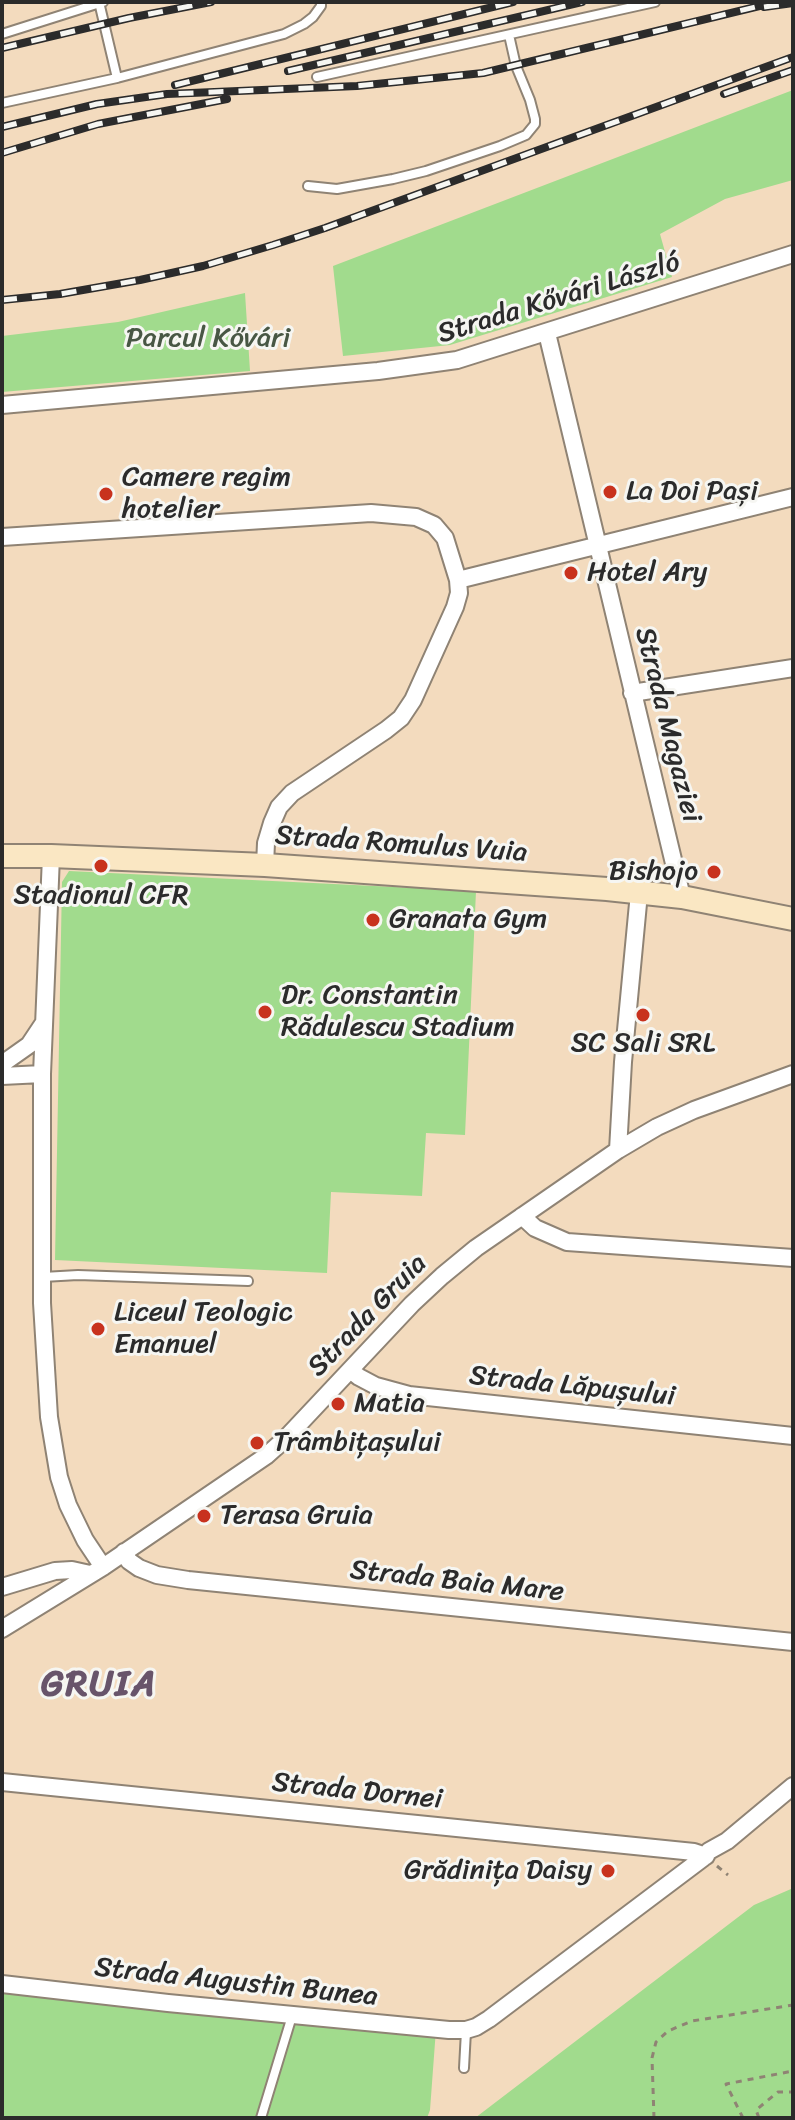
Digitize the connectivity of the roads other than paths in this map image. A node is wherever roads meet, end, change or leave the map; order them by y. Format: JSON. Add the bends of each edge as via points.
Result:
{"nodes":[{"id":1,"x":101,"y":2,"type":"edge"},
{"id":2,"x":321,"y":2,"type":"edge"},
{"id":3,"x":655,"y":2,"type":"edge"},
{"id":4,"x":2,"y":34,"type":"edge"},
{"id":5,"x":509,"y":35,"type":"junction"},
{"id":6,"x":317,"y":77,"type":"dead end"},
{"id":7,"x":117,"y":78,"type":"junction"},
{"id":8,"x":2,"y":103,"type":"edge"},
{"id":9,"x":308,"y":186,"type":"dead end"},
{"id":10,"x":793,"y":254,"type":"edge"},
{"id":11,"x":547,"y":333,"type":"junction"},
{"id":12,"x":2,"y":405,"type":"edge"},
{"id":13,"x":793,"y":497,"type":"edge"},
{"id":14,"x":2,"y":537,"type":"edge"},
{"id":15,"x":597,"y":546,"type":"junction"},
{"id":16,"x":458,"y":580,"type":"junction"},
{"id":17,"x":793,"y":668,"type":"edge"},
{"id":18,"x":632,"y":693,"type":"junction"},
{"id":19,"x":2,"y":856,"type":"edge"},
{"id":20,"x":51,"y":856,"type":"junction"},
{"id":21,"x":265,"y":865,"type":"junction"},
{"id":22,"x":639,"y":893,"type":"junction"},
{"id":23,"x":682,"y":897,"type":"junction"},
{"id":24,"x":793,"y":919,"type":"edge"},
{"id":25,"x":46,"y":1019,"type":"junction"},
{"id":26,"x":2,"y":1064,"type":"edge"},
{"id":27,"x":42,"y":1074,"type":"junction"},
{"id":28,"x":793,"y":1074,"type":"edge"},
{"id":29,"x":2,"y":1076,"type":"edge"},
{"id":30,"x":618,"y":1150,"type":"junction"},
{"id":31,"x":522,"y":1216,"type":"junction"},
{"id":32,"x":793,"y":1258,"type":"edge"},
{"id":33,"x":43,"y":1277,"type":"junction"},
{"id":34,"x":248,"y":1281,"type":"dead end"},
{"id":35,"x":350,"y":1370,"type":"junction"},
{"id":36,"x":793,"y":1436,"type":"edge"},
{"id":37,"x":124,"y":1552,"type":"junction"},
{"id":38,"x":97,"y":1570,"type":"junction"},
{"id":39,"x":2,"y":1587,"type":"edge"},
{"id":40,"x":2,"y":1629,"type":"edge"},
{"id":41,"x":793,"y":1642,"type":"edge"},
{"id":42,"x":2,"y":1782,"type":"edge"},
{"id":43,"x":793,"y":1786,"type":"edge"},
{"id":44,"x":706,"y":1856,"type":"junction"},
{"id":45,"x":2,"y":1984,"type":"edge"},
{"id":46,"x":292,"y":2015,"type":"junction"},
{"id":47,"x":466,"y":2030,"type":"junction"},
{"id":48,"x":464,"y":2068,"type":"dead end"},
{"id":49,"x":261,"y":2118,"type":"edge"}],
"edges":[{"from":1,"to":4,"type":"lane"},
{"from":1,"to":7,"type":"lane"},
{"from":2,"to":7,"type":"lane","via":[[313,17],[284,34]]},
{"from":3,"to":5,"type":"lane"},
{"from":5,"to":6,"type":"lane"},
{"from":5,"to":9,"type":"lane","via":[[535,119],[526,135],[393,179],[337,189]]},
{"from":7,"to":8,"type":"lane"},
{"from":10,"to":11,"type":"street","name":"Strada Kővári László"},
{"from":11,"to":12,"type":"street","name":"Strada Kővári László","via":[[457,360],[378,371]]},
{"from":11,"to":15,"type":"street","name":"Strada Magaziei"},
{"from":13,"to":15,"type":"street"},
{"from":14,"to":16,"type":"street","via":[[371,513],[416,517],[434,525],[445,538]]},
{"from":15,"to":16,"type":"street"},
{"from":15,"to":18,"type":"street","name":"Strada Magaziei"},
{"from":16,"to":21,"type":"street","via":[[455,607],[401,718],[279,807],[266,843]]},
{"from":17,"to":18,"type":"street"},
{"from":18,"to":23,"type":"street","name":"Strada Magaziei"},
{"from":19,"to":20,"type":"street","name":"Strada Romulus Vuia"},
{"from":20,"to":21,"type":"street","name":"Strada Romulus Vuia"},
{"from":20,"to":25,"type":"street"},
{"from":21,"to":22,"type":"street","name":"Strada Romulus Vuia"},
{"from":22,"to":23,"type":"street","name":"Strada Romulus Vuia"},
{"from":22,"to":30,"type":"street"},
{"from":23,"to":24,"type":"street","name":"Strada Romulus Vuia"},
{"from":25,"to":26,"type":"street","via":[[29,1045]]},
{"from":25,"to":27,"type":"street"},
{"from":27,"to":29,"type":"street"},
{"from":27,"to":33,"type":"street"},
{"from":28,"to":30,"type":"street","name":"Strada Gruia","via":[[694,1110]]},
{"from":30,"to":31,"type":"street","name":"Strada Gruia"},
{"from":31,"to":32,"type":"street","via":[[567,1242]]},
{"from":31,"to":35,"type":"street","name":"Strada Gruia","via":[[442,1276]]},
{"from":33,"to":34,"type":"lane"},
{"from":33,"to":38,"type":"street","via":[[49,1417],[59,1477]]},
{"from":35,"to":36,"type":"street","name":"Strada Lăpușului","via":[[376,1386],[409,1395]]},
{"from":35,"to":37,"type":"street","name":"Strada Gruia","via":[[266,1456]]},
{"from":37,"to":38,"type":"street","name":"Strada Gruia"},
{"from":37,"to":41,"type":"street","name":"Strada Baia Mare","via":[[139,1568],[188,1580]]},
{"from":38,"to":39,"type":"street","via":[[55,1571]]},
{"from":38,"to":40,"type":"street","name":"Strada Gruia"},
{"from":42,"to":44,"type":"street","name":"Strada Dornei"},
{"from":43,"to":44,"type":"street"},
{"from":44,"to":47,"type":"street","via":[[489,2019]]},
{"from":45,"to":46,"type":"street","name":"Strada Augustin Bunea"},
{"from":46,"to":47,"type":"street","name":"Strada Augustin Bunea"},
{"from":46,"to":49,"type":"lane"},
{"from":47,"to":48,"type":"lane"}]}
